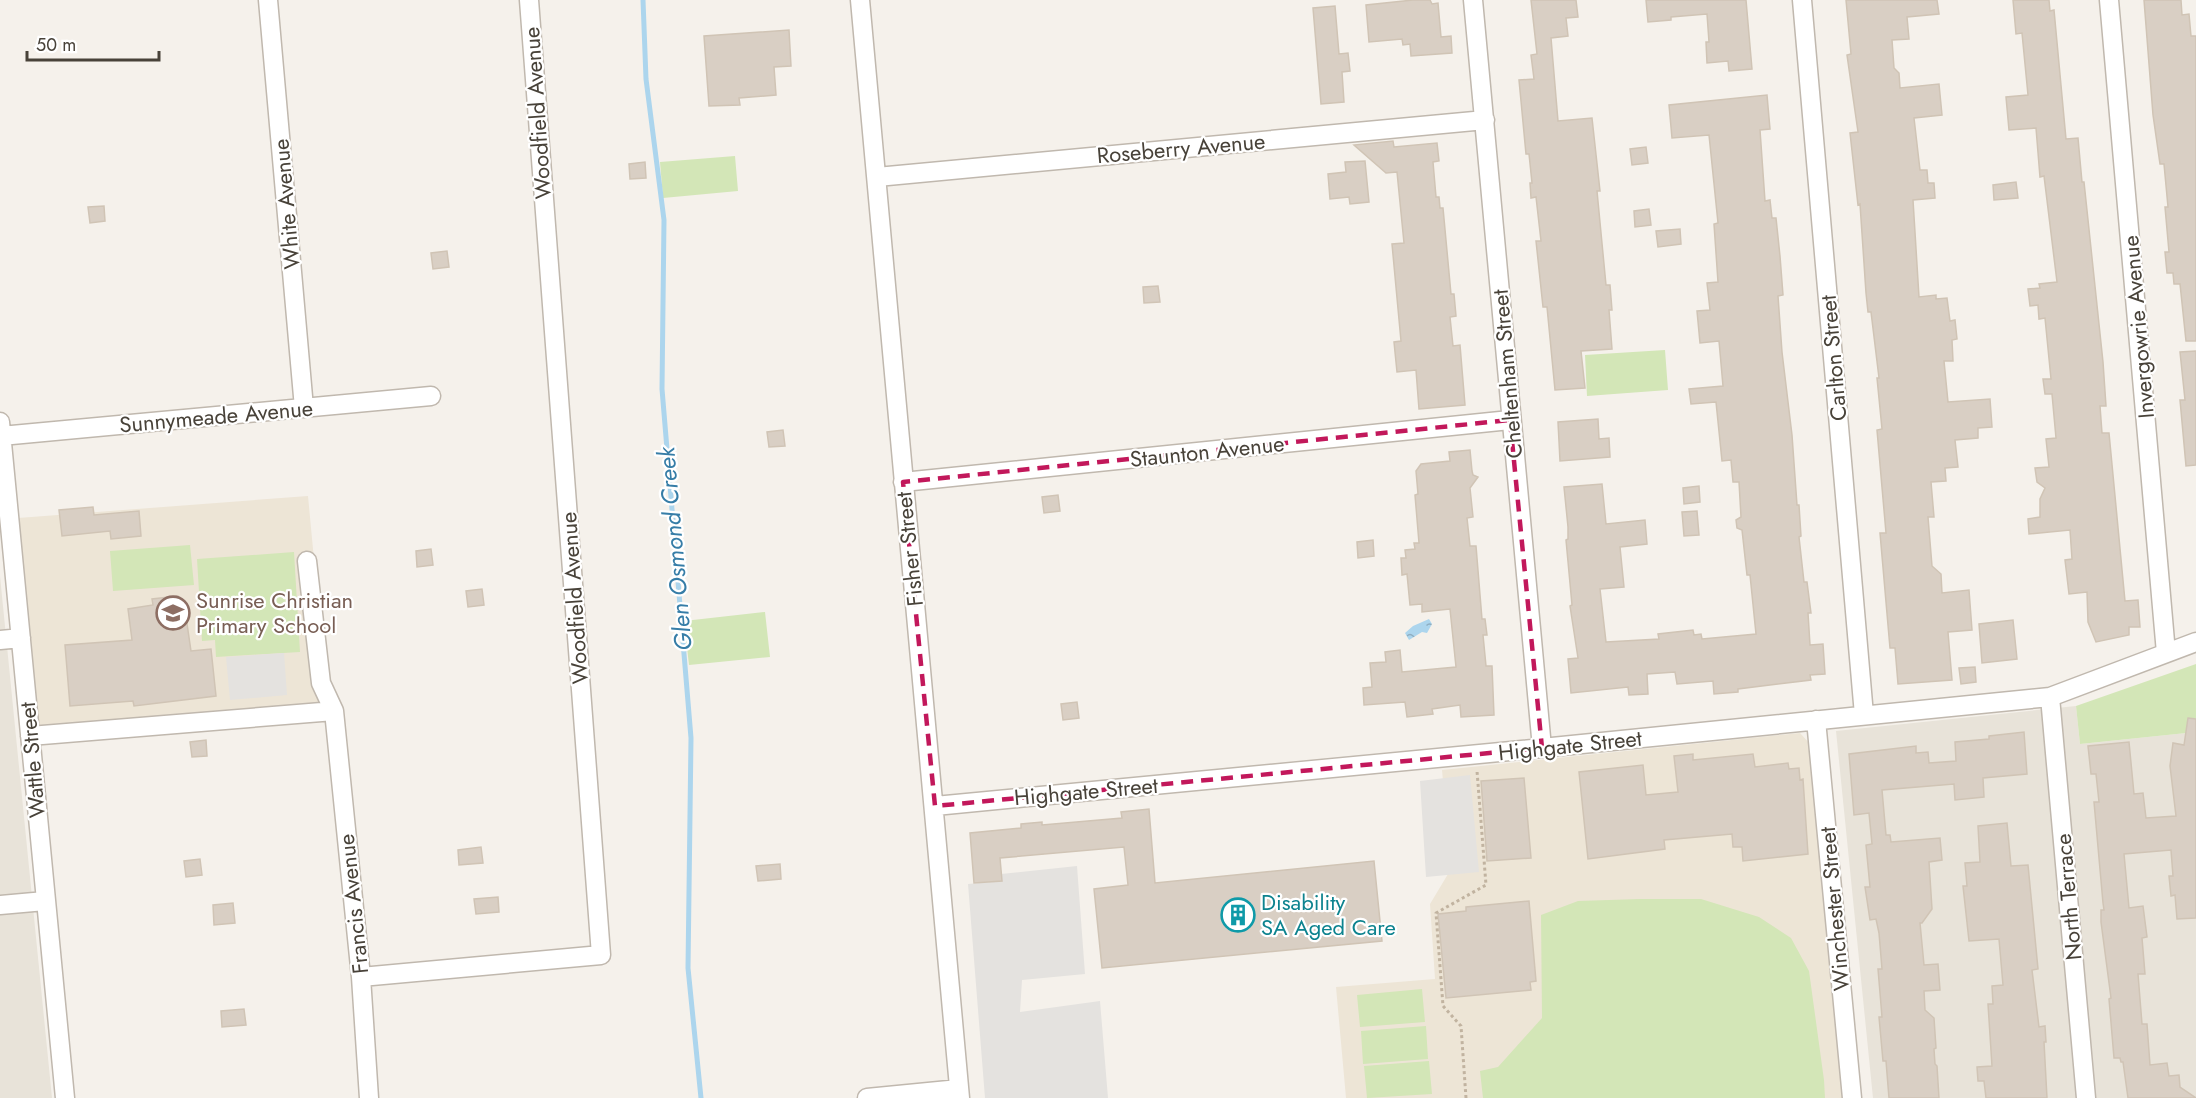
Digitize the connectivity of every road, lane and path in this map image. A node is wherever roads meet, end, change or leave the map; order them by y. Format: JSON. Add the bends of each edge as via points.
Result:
{"nodes":[{"id":1,"x":268,"y":0,"type":"edge"},
{"id":2,"x":529,"y":0,"type":"edge"},
{"id":3,"x":860,"y":0,"type":"edge"},
{"id":4,"x":1473,"y":0,"type":"edge"},
{"id":5,"x":1802,"y":0,"type":"edge"},
{"id":6,"x":2109,"y":0,"type":"edge"},
{"id":7,"x":1485,"y":120,"type":"junction"},
{"id":8,"x":877,"y":177,"type":"junction"},
{"id":9,"x":431,"y":396,"type":"dead end"},
{"id":10,"x":304,"y":408,"type":"junction"},
{"id":11,"x":1510,"y":420,"type":"junction"},
{"id":12,"x":1,"y":429,"type":"edge"},
{"id":13,"x":903,"y":482,"type":"junction"},
{"id":14,"x":307,"y":561,"type":"dead end"},
{"id":15,"x":21,"y":638,"type":"junction"},
{"id":16,"x":0,"y":640,"type":"edge"},
{"id":17,"x":2196,"y":642,"type":"edge"},
{"id":18,"x":2166,"y":653,"type":"junction"},
{"id":19,"x":2050,"y":697,"type":"junction"},
{"id":20,"x":334,"y":711,"type":"junction"},
{"id":21,"x":1864,"y":715,"type":"junction"},
{"id":22,"x":1816,"y":720,"type":"junction"},
{"id":23,"x":30,"y":736,"type":"junction"},
{"id":24,"x":1542,"y":748,"type":"junction"},
{"id":25,"x":1476,"y":754,"type":"junction"},
{"id":26,"x":935,"y":806,"type":"junction"},
{"id":27,"x":45,"y":901,"type":"junction"},
{"id":28,"x":0,"y":905,"type":"edge"},
{"id":29,"x":361,"y":978,"type":"junction"},
{"id":30,"x":960,"y":1093,"type":"edge"},
{"id":31,"x":65,"y":1098,"type":"edge"},
{"id":32,"x":369,"y":1098,"type":"edge"},
{"id":33,"x":867,"y":1098,"type":"edge"},
{"id":34,"x":1466,"y":1098,"type":"edge"},
{"id":35,"x":1852,"y":1098,"type":"edge"},
{"id":36,"x":2086,"y":1098,"type":"edge"}],
"edges":[{"from":1,"to":10,"type":"street","name":"White Avenue"},
{"from":2,"to":29,"type":"street","name":"Woodfield Avenue","via":[[601,955]]},
{"from":3,"to":8,"type":"street","name":"Fisher Street"},
{"from":4,"to":7,"type":"street","name":"Cheltenham Street"},
{"from":5,"to":21,"type":"street","name":"Carlton Street"},
{"from":6,"to":18,"type":"street","name":"Invergowrie Avenue"},
{"from":7,"to":8,"type":"street","name":"Roseberry Avenue"},
{"from":7,"to":11,"type":"street","name":"Cheltenham Street"},
{"from":8,"to":13,"type":"street","name":"Fisher Street"},
{"from":9,"to":10,"type":"street","name":"Sunnymeade Avenue"},
{"from":10,"to":12,"type":"street","name":"Sunnymeade Avenue"},
{"from":11,"to":13,"type":"street","name":"Staunton Avenue"},
{"from":11,"to":24,"type":"street","name":"Cheltenham Street"},
{"from":12,"to":15,"type":"street","name":"Wattle Street"},
{"from":13,"to":26,"type":"street","name":"Fisher Street"},
{"from":14,"to":20,"type":"street","name":"Francis Avenue","via":[[321,683]]},
{"from":15,"to":16,"type":"street"},
{"from":15,"to":23,"type":"street","name":"Wattle Street"},
{"from":17,"to":18,"type":"street","name":"Highgate Street"},
{"from":18,"to":19,"type":"street","name":"Highgate Street"},
{"from":19,"to":21,"type":"street","name":"Highgate Street"},
{"from":19,"to":36,"type":"street","name":"North Terrace"},
{"from":20,"to":23,"type":"street"},
{"from":20,"to":29,"type":"street","name":"Francis Avenue"},
{"from":21,"to":22,"type":"street","name":"Highgate Street"},
{"from":22,"to":24,"type":"street","name":"Highgate Street"},
{"from":22,"to":35,"type":"street","name":"Winchester Street"},
{"from":23,"to":27,"type":"street","name":"Wattle Street"},
{"from":24,"to":25,"type":"street","name":"Highgate Street"},
{"from":25,"to":26,"type":"street","name":"Highgate Street"},
{"from":25,"to":34,"type":"path","via":[[1486,885],[1436,913],[1443,1006],[1461,1026]]},
{"from":26,"to":30,"type":"street","name":"Fisher Street"},
{"from":27,"to":28,"type":"street"},
{"from":27,"to":31,"type":"street","name":"Wattle Street"},
{"from":29,"to":32,"type":"street","name":"Francis Avenue"},
{"from":30,"to":33,"type":"street"}]}
